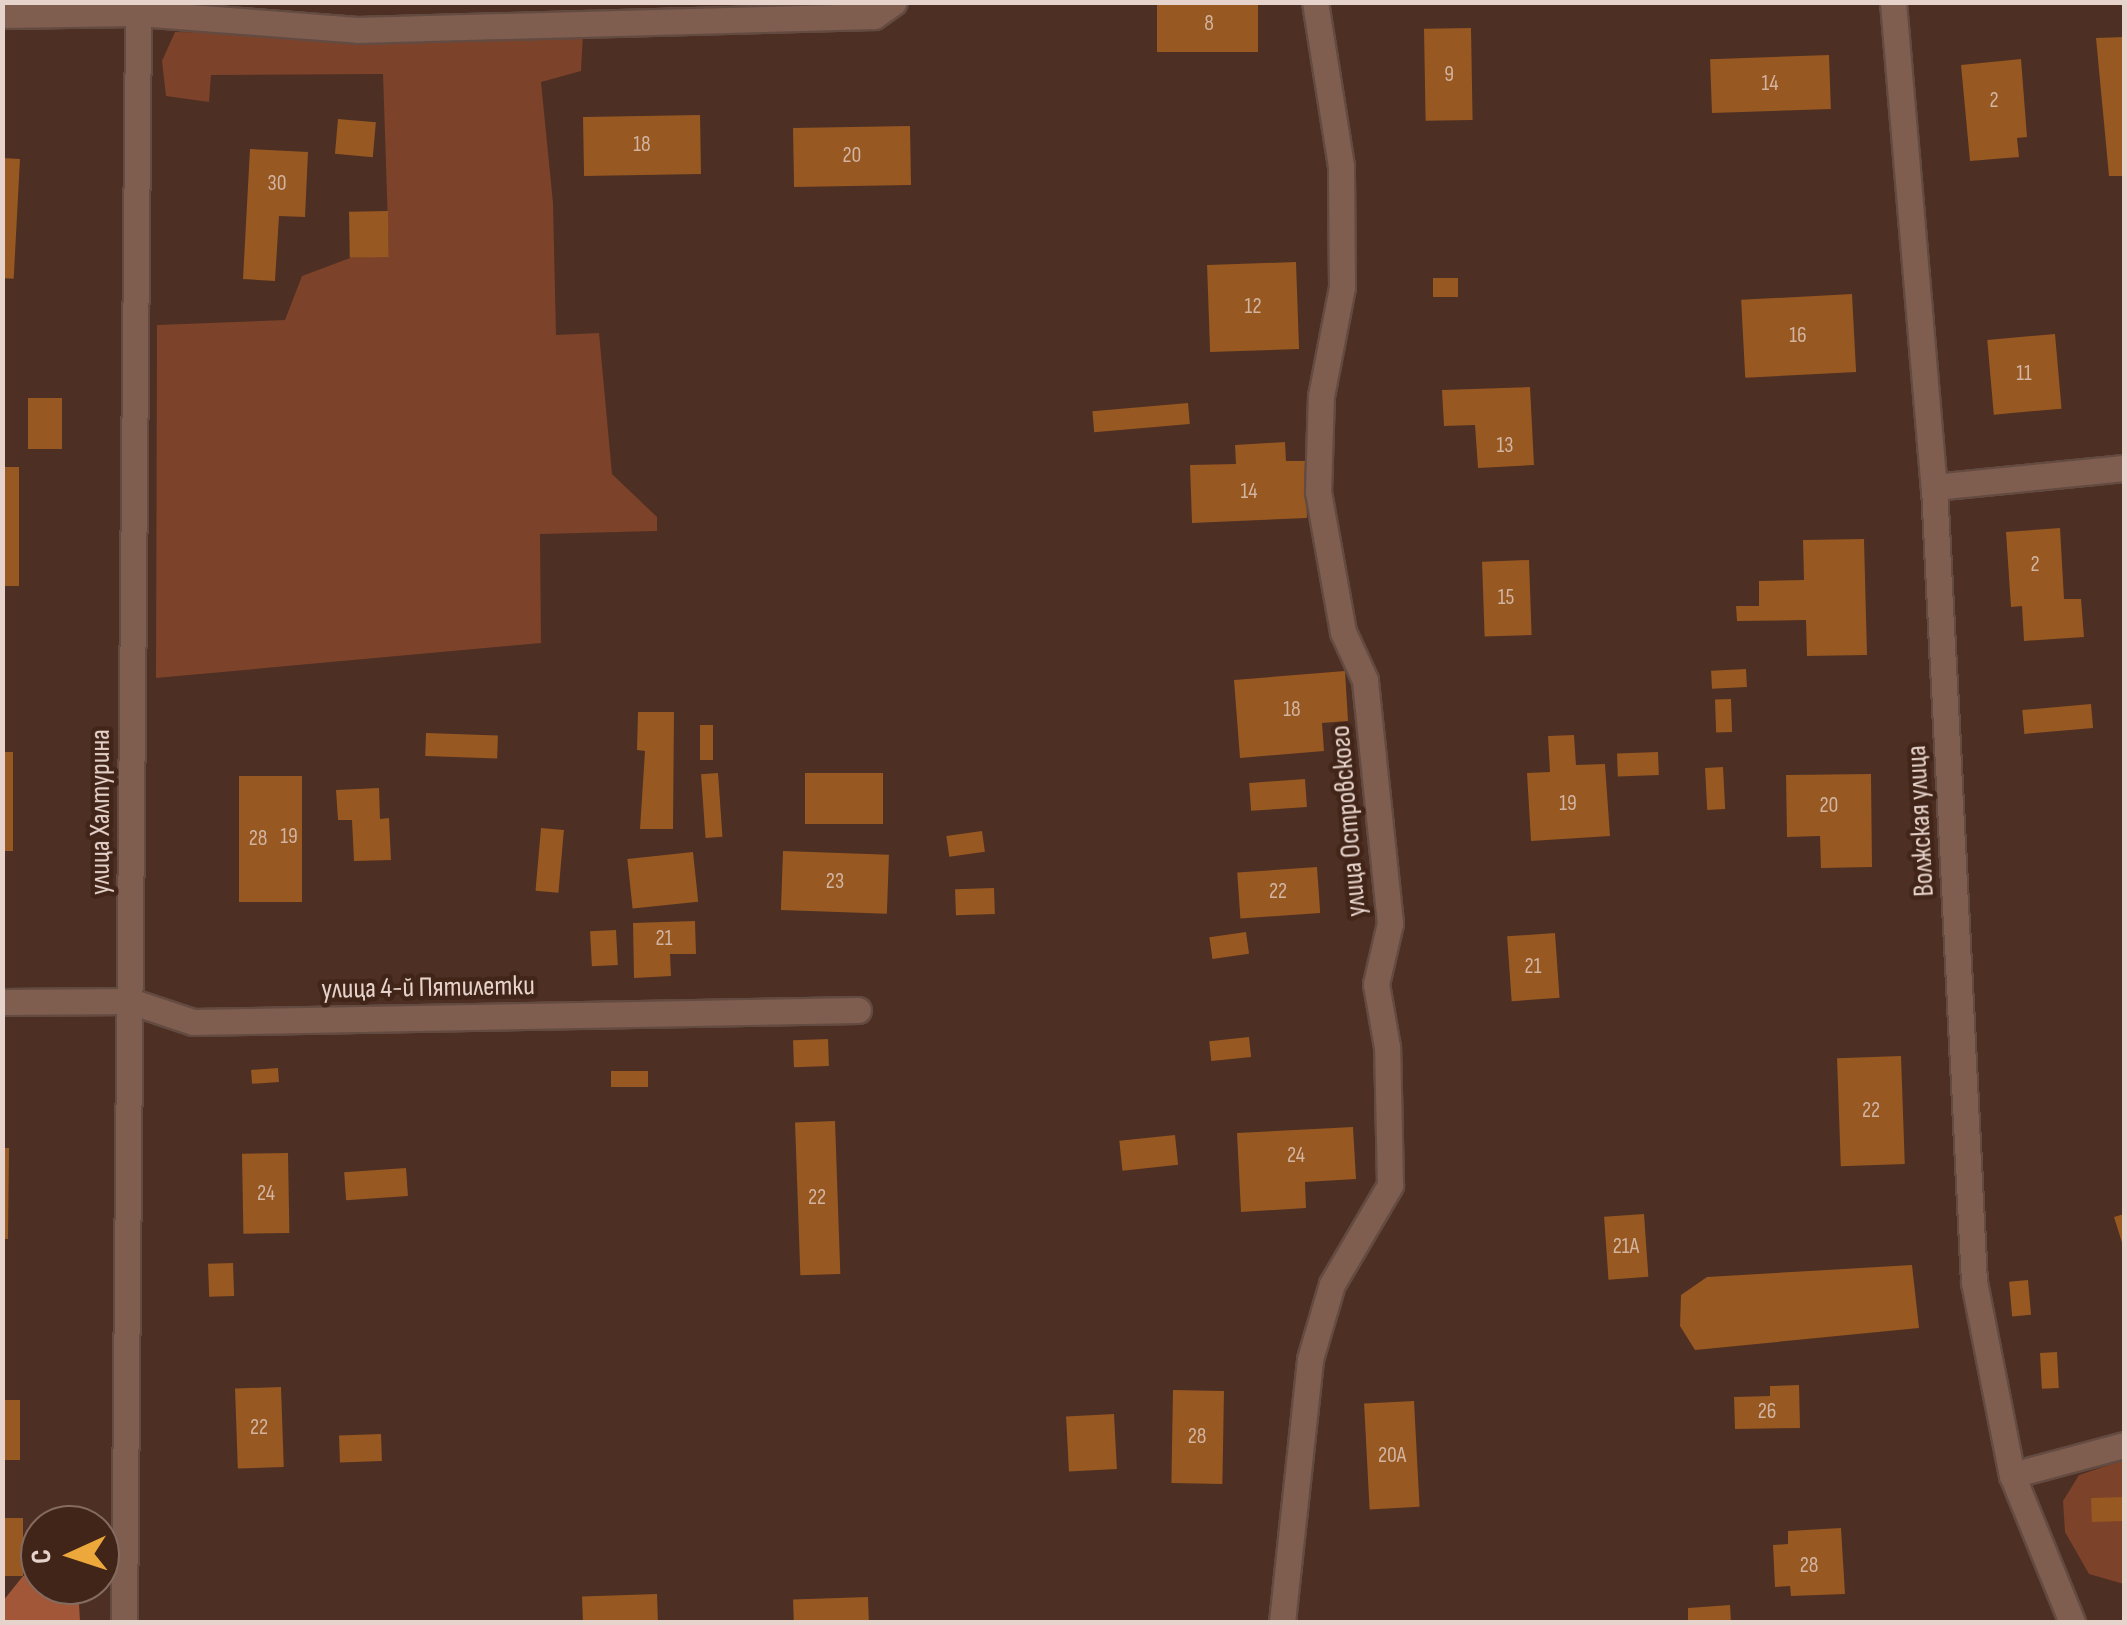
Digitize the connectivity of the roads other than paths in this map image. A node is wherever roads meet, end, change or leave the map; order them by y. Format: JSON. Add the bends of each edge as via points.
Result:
{"nodes":[{"id":1,"x":894,"y":2,"type":"edge"},
{"id":2,"x":1315,"y":2,"type":"edge"},
{"id":3,"x":1894,"y":2,"type":"edge"},
{"id":4,"x":138,"y":8,"type":"edge"},
{"id":5,"x":2,"y":15,"type":"edge"},
{"id":6,"x":2124,"y":468,"type":"edge"},
{"id":7,"x":1934,"y":487,"type":"junction"},
{"id":8,"x":2,"y":1002,"type":"edge"},
{"id":9,"x":130,"y":1002,"type":"junction"},
{"id":10,"x":858,"y":1010,"type":"dead end"},
{"id":11,"x":2124,"y":1445,"type":"edge"},
{"id":12,"x":2012,"y":1475,"type":"junction"},
{"id":13,"x":124,"y":1622,"type":"edge"},
{"id":14,"x":1282,"y":1622,"type":"edge"},
{"id":15,"x":2072,"y":1622,"type":"edge"}],
"edges":[{"from":1,"to":4,"type":"street","via":[[874,16],[356,30]]},
{"from":2,"to":14,"type":"street","name":"улица Островского","via":[[1341,166],[1342,270],[1322,396],[1318,491],[1343,632],[1365,680],[1369,717],[1390,923],[1376,984],[1387,1048],[1390,1186],[1332,1284],[1310,1359]]},
{"from":3,"to":7,"type":"street","name":"Волжская улица"},
{"from":4,"to":5,"type":"street"},
{"from":4,"to":9,"type":"street","name":"улица Халтурина"},
{"from":6,"to":7,"type":"street"},
{"from":7,"to":12,"type":"street","name":"Волжская улица","via":[[1974,1282]]},
{"from":8,"to":9,"type":"street","name":"улица 4-й Пятилетки"},
{"from":9,"to":10,"type":"street","name":"улица 4-й Пятилетки","via":[[193,1022]]},
{"from":9,"to":13,"type":"street","name":"улица Халтурина"},
{"from":11,"to":12,"type":"street"},
{"from":12,"to":15,"type":"street","name":"Волжская улица"}]}
